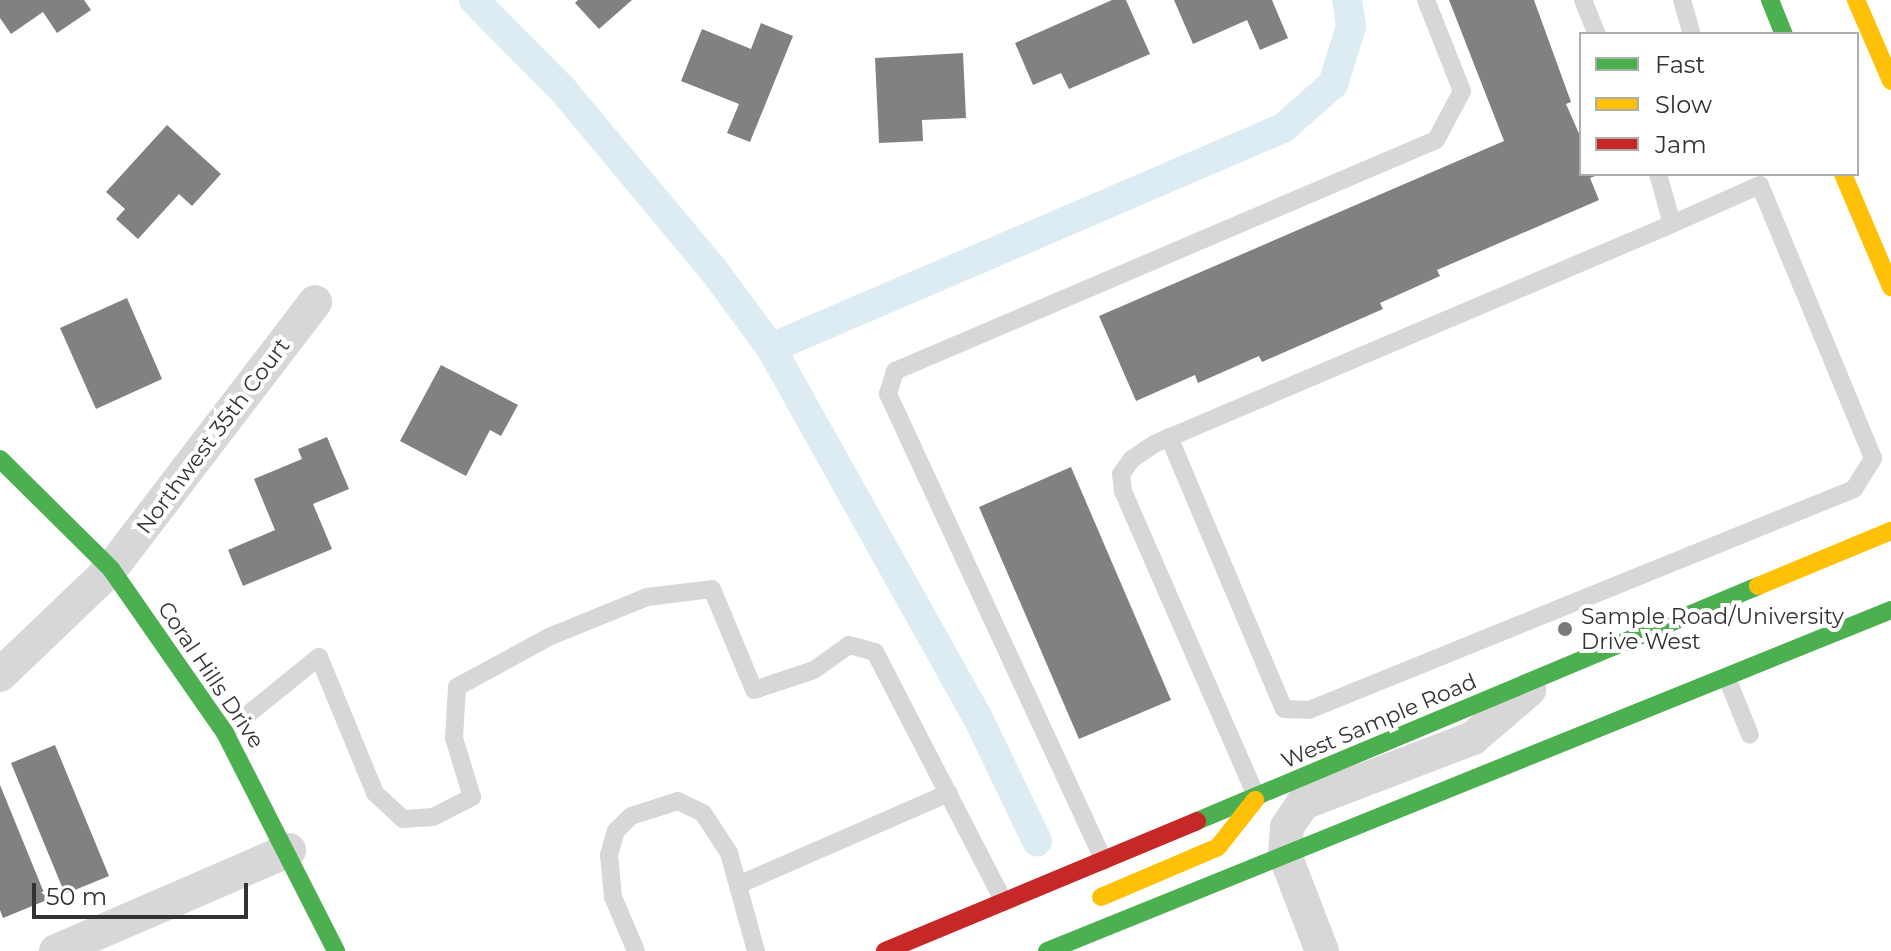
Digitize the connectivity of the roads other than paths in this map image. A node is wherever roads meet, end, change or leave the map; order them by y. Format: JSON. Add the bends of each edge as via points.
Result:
{"nodes":[{"id":1,"x":1426,"y":0,"type":"edge"},
{"id":2,"x":1583,"y":0,"type":"edge"},
{"id":3,"x":1682,"y":0,"type":"edge"},
{"id":4,"x":1770,"y":0,"type":"edge"},
{"id":5,"x":1856,"y":0,"type":"edge"},
{"id":6,"x":1596,"y":32,"type":"edge"},
{"id":7,"x":1691,"y":32,"type":"edge"},
{"id":8,"x":1783,"y":32,"type":"edge"},
{"id":9,"x":1891,"y":81,"type":"edge"},
{"id":10,"x":1659,"y":176,"type":"edge"},
{"id":11,"x":1844,"y":176,"type":"edge"},
{"id":12,"x":1758,"y":180,"type":"edge"},
{"id":13,"x":1672,"y":224,"type":"junction"},
{"id":14,"x":1891,"y":287,"type":"edge"},
{"id":15,"x":315,"y":302,"type":"dead end"},
{"id":16,"x":1169,"y":437,"type":"junction"},
{"id":17,"x":0,"y":459,"type":"edge"},
{"id":18,"x":1891,"y":531,"type":"edge"},
{"id":19,"x":111,"y":569,"type":"junction"},
{"id":20,"x":1891,"y":610,"type":"edge"},
{"id":21,"x":0,"y":675,"type":"edge"},
{"id":22,"x":1727,"y":678,"type":"junction"},
{"id":23,"x":1542,"y":679,"type":"junction"},
{"id":24,"x":225,"y":733,"type":"junction"},
{"id":25,"x":1750,"y":735,"type":"dead end"},
{"id":26,"x":949,"y":793,"type":"junction"},
{"id":27,"x":1257,"y":798,"type":"junction"},
{"id":28,"x":289,"y":850,"type":"junction"},
{"id":29,"x":1285,"y":855,"type":"junction"},
{"id":30,"x":1104,"y":861,"type":"junction"},
{"id":31,"x":738,"y":885,"type":"junction"},
{"id":32,"x":1004,"y":902,"type":"junction"},
{"id":33,"x":56,"y":951,"type":"edge"},
{"id":34,"x":336,"y":951,"type":"edge"},
{"id":35,"x":636,"y":951,"type":"edge"},
{"id":36,"x":756,"y":951,"type":"edge"},
{"id":37,"x":885,"y":951,"type":"edge"},
{"id":38,"x":1038,"y":951,"type":"edge"},
{"id":39,"x":1047,"y":951,"type":"edge"},
{"id":40,"x":1322,"y":951,"type":"edge"}],
"edges":[{"from":1,"to":30,"type":"lane","via":[[1462,91],[1436,140],[895,371],[888,394]]},
{"from":2,"to":6,"type":"lane"},
{"from":3,"to":7,"type":"lane"},
{"from":4,"to":8,"type":"main road"},
{"from":5,"to":9,"type":"main road"},
{"from":10,"to":13,"type":"lane"},
{"from":11,"to":14,"type":"main road"},
{"from":12,"to":13,"type":"lane"},
{"from":12,"to":16,"type":"lane","via":[[1873,458],[1854,489],[1309,710],[1284,709]]},
{"from":13,"to":16,"type":"lane"},
{"from":15,"to":19,"type":"street","name":"Northwest 35th Court"},
{"from":16,"to":27,"type":"lane","via":[[1132,459],[1121,474],[1123,492]]},
{"from":17,"to":19,"type":"main road","name":"Coral Hills Drive"},
{"from":18,"to":23,"type":"main road","name":"West Sample Road"},
{"from":19,"to":21,"type":"street","name":"Northwest 35th Court"},
{"from":19,"to":24,"type":"main road","name":"Coral Hills Drive"},
{"from":20,"to":22,"type":"main road"},
{"from":22,"to":25,"type":"lane"},
{"from":22,"to":29,"type":"main road"},
{"from":23,"to":27,"type":"main road","name":"West Sample Road"},
{"from":23,"to":29,"type":"street","via":[[1473,738],[1303,803],[1287,827]]},
{"from":24,"to":26,"type":"lane","via":[[319,657],[375,793],[403,819],[433,817],[472,797],[454,738],[457,687],[551,636],[647,597],[712,589],[754,690],[814,670],[849,645],[875,652]]},
{"from":24,"to":28,"type":"main road","name":"Coral Hills Drive"},
{"from":26,"to":31,"type":"lane"},
{"from":26,"to":32,"type":"lane"},
{"from":27,"to":30,"type":"main road","name":"West Sample Road"},
{"from":27,"to":38,"type":"main road","via":[[1218,847],[1102,897]]},
{"from":28,"to":33,"type":"street"},
{"from":28,"to":34,"type":"main road","name":"Coral Hills Drive"},
{"from":29,"to":39,"type":"main road"},
{"from":29,"to":40,"type":"street"},
{"from":30,"to":32,"type":"main road","name":"West Sample Road"},
{"from":31,"to":35,"type":"lane","via":[[729,853],[703,813],[678,801],[631,816],[616,831],[609,855],[613,897]]},
{"from":31,"to":36,"type":"lane"},
{"from":32,"to":37,"type":"main road","name":"West Sample Road"}]}
